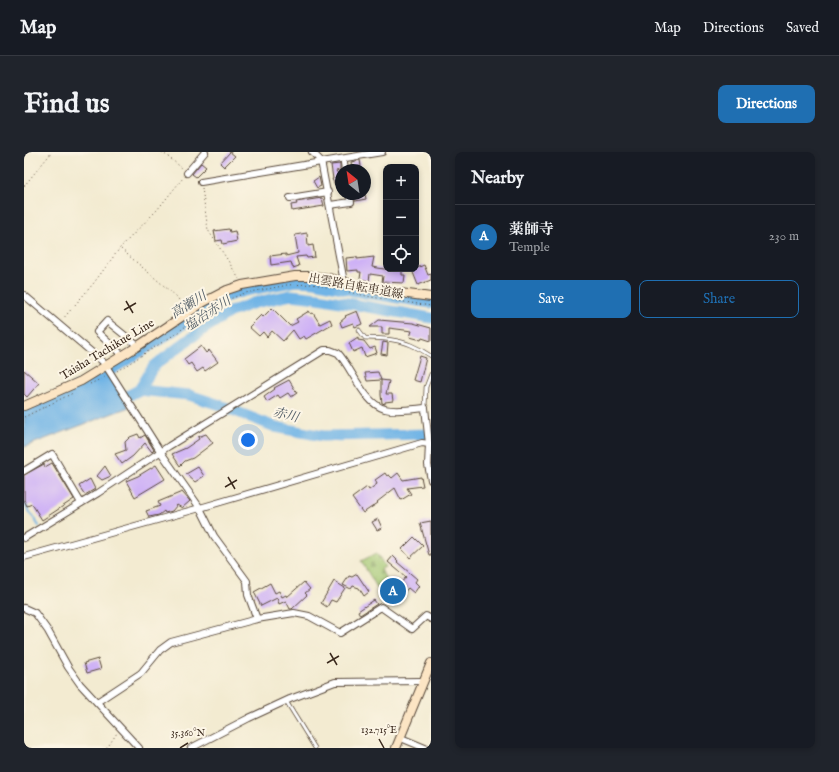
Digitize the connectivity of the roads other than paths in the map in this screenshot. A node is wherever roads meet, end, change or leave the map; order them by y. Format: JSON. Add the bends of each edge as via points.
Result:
{"nodes":[{"id":1,"x":204,"y":152,"type":"edge"},
{"id":2,"x":312,"y":152,"type":"edge"},
{"id":3,"x":382,"y":152,"type":"edge"},
{"id":4,"x":321,"y":161,"type":"junction"},
{"id":5,"x":187,"y":173,"type":"road end"},
{"id":6,"x":201,"y":182,"type":"road end"},
{"id":7,"x":328,"y":192,"type":"junction"},
{"id":8,"x":290,"y":198,"type":"dead end"},
{"id":9,"x":350,"y":200,"type":"edge"},
{"id":10,"x":330,"y":206,"type":"junction"},
{"id":11,"x":344,"y":282,"type":"junction"},
{"id":12,"x":24,"y":295,"type":"edge"},
{"id":13,"x":431,"y":297,"type":"edge"},
{"id":14,"x":359,"y":330,"type":"dead end"},
{"id":15,"x":138,"y":346,"type":"junction"},
{"id":16,"x":123,"y":356,"type":"junction"},
{"id":17,"x":431,"y":356,"type":"edge"},
{"id":18,"x":106,"y":366,"type":"junction"},
{"id":19,"x":431,"y":374,"type":"edge"},
{"id":20,"x":24,"y":406,"type":"edge"},
{"id":21,"x":427,"y":411,"type":"edge"},
{"id":22,"x":429,"y":444,"type":"junction"},
{"id":23,"x":160,"y":451,"type":"junction"},
{"id":24,"x":430,"y":462,"type":"edge"},
{"id":25,"x":24,"y":471,"type":"edge"},
{"id":26,"x":431,"y":480,"type":"edge"},
{"id":27,"x":81,"y":503,"type":"junction"},
{"id":28,"x":200,"y":508,"type":"junction"},
{"id":29,"x":24,"y":538,"type":"edge"},
{"id":30,"x":24,"y":557,"type":"edge"},
{"id":31,"x":24,"y":608,"type":"edge"},
{"id":32,"x":257,"y":618,"type":"junction"},
{"id":33,"x":431,"y":619,"type":"edge"},
{"id":34,"x":431,"y":663,"type":"edge"},
{"id":35,"x":423,"y":681,"type":"junction"},
{"id":36,"x":286,"y":701,"type":"junction"},
{"id":37,"x":97,"y":702,"type":"junction"},
{"id":38,"x":401,"y":738,"type":"junction"},
{"id":39,"x":139,"y":748,"type":"edge"},
{"id":40,"x":191,"y":748,"type":"edge"},
{"id":41,"x":316,"y":748,"type":"edge"},
{"id":42,"x":396,"y":748,"type":"edge"},
{"id":43,"x":425,"y":748,"type":"edge"}],
"edges":[{"from":1,"to":5,"type":"street"},
{"from":2,"to":4,"type":"street"},
{"from":3,"to":4,"type":"street"},
{"from":4,"to":6,"type":"street"},
{"from":4,"to":7,"type":"street"},
{"from":7,"to":8,"type":"street"},
{"from":7,"to":10,"type":"street"},
{"from":9,"to":10,"type":"street"},
{"from":10,"to":11,"type":"street"},
{"from":11,"to":13,"type":"main road","name":"Taisha Tachikue Line","via":[[377,290]]},
{"from":11,"to":15,"type":"main road","name":"Taisha Tachikue Line","via":[[313,276],[295,276],[242,284],[187,313]]},
{"from":12,"to":18,"type":"street"},
{"from":14,"to":17,"type":"lane","via":[[365,338],[382,338],[411,345]]},
{"from":15,"to":16,"type":"main road","name":"Taisha Tachikue Line"},
{"from":15,"to":16,"type":"street","via":[[107,321],[97,332]]},
{"from":16,"to":18,"type":"main road","name":"Taisha Tachikue Line"},
{"from":18,"to":20,"type":"main road","name":"Taisha Tachikue Line","via":[[81,381]]},
{"from":18,"to":23,"type":"street"},
{"from":19,"to":21,"type":"lane","via":[[426,387]]},
{"from":21,"to":22,"type":"street"},
{"from":21,"to":23,"type":"street","via":[[385,410],[376,406],[338,353],[324,350]]},
{"from":22,"to":24,"type":"street"},
{"from":22,"to":28,"type":"street","via":[[422,443]]},
{"from":23,"to":27,"type":"street"},
{"from":23,"to":28,"type":"street"},
{"from":24,"to":26,"type":"street"},
{"from":25,"to":27,"type":"street","via":[[52,454]]},
{"from":27,"to":29,"type":"street"},
{"from":28,"to":30,"type":"street"},
{"from":28,"to":32,"type":"street","via":[[214,536],[247,581],[248,595]]},
{"from":31,"to":37,"type":"street","via":[[35,613],[51,635],[68,667]]},
{"from":32,"to":33,"type":"street","via":[[294,613],[309,616],[340,633],[381,607],[412,629],[426,616]]},
{"from":32,"to":37,"type":"street","via":[[170,642],[141,673]]},
{"from":34,"to":35,"type":"main road"},
{"from":35,"to":36,"type":"street","via":[[335,682]]},
{"from":35,"to":38,"type":"main road"},
{"from":36,"to":40,"type":"street"},
{"from":36,"to":41,"type":"lane"},
{"from":37,"to":39,"type":"street"},
{"from":38,"to":42,"type":"main road"},
{"from":38,"to":43,"type":"street"}]}
